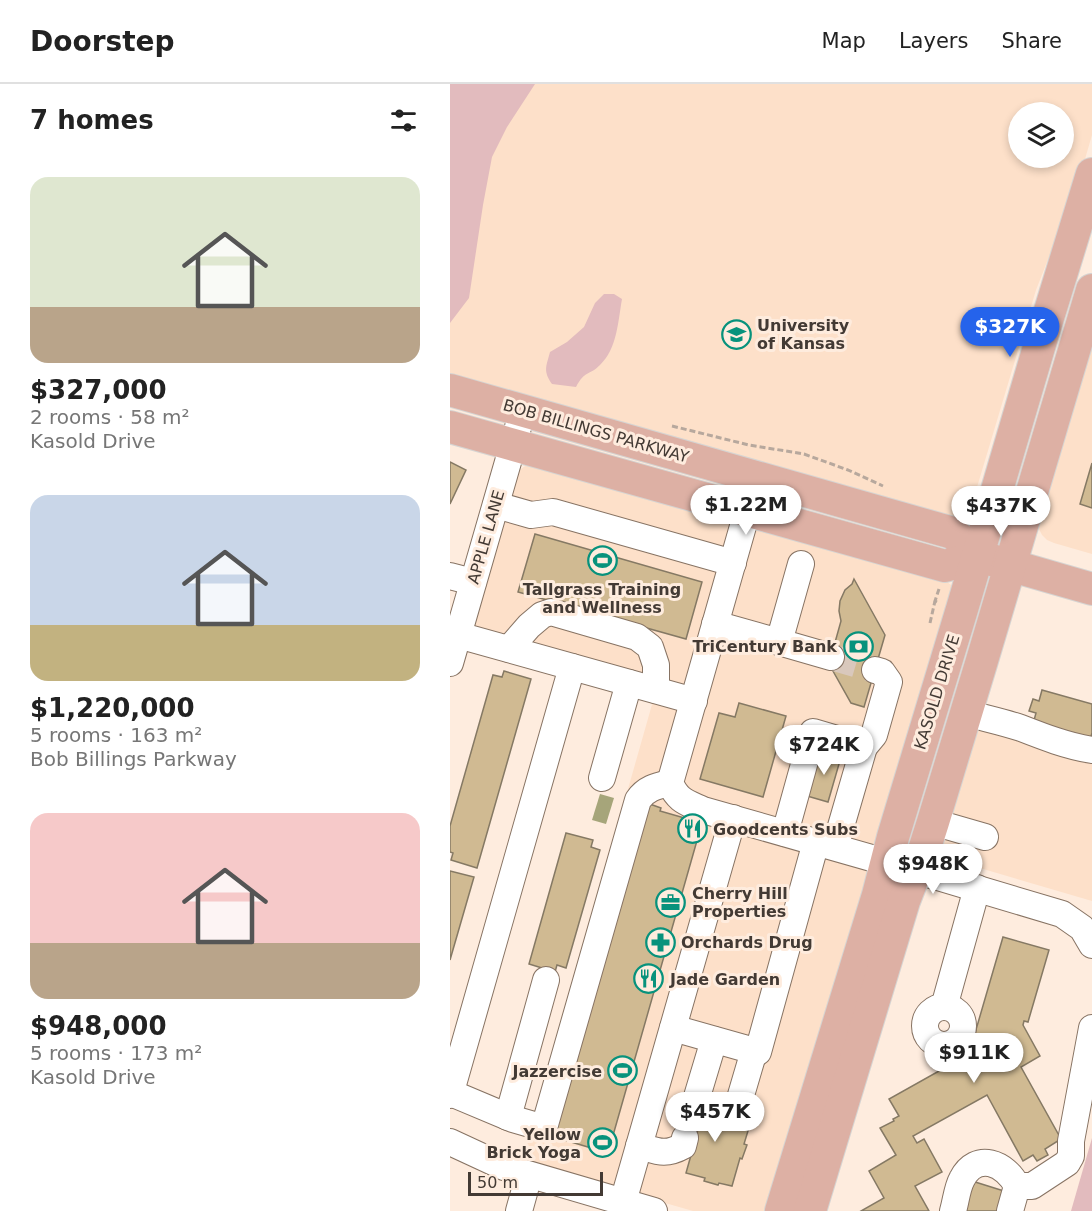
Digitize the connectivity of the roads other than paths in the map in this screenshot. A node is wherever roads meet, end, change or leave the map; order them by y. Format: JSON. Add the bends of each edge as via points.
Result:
{"nodes":[{"id":1,"x":1091,"y":179,"type":"edge"},
{"id":2,"x":1092,"y":290,"type":"edge"},
{"id":3,"x":450,"y":390,"type":"edge"},
{"id":4,"x":523,"y":410,"type":"junction"},
{"id":5,"x":450,"y":427,"type":"edge"},
{"id":6,"x":513,"y":445,"type":"junction"},
{"id":7,"x":757,"y":477,"type":"junction"},
{"id":8,"x":495,"y":505,"type":"junction"},
{"id":9,"x":747,"y":511,"type":"junction"},
{"id":10,"x":978,"y":556,"type":"junction"},
{"id":11,"x":733,"y":563,"type":"junction"},
{"id":12,"x":801,"y":564,"type":"dead end"},
{"id":13,"x":1011,"y":566,"type":"junction"},
{"id":14,"x":462,"y":579,"type":"edge"},
{"id":15,"x":1092,"y":589,"type":"edge"},
{"id":16,"x":715,"y":624,"type":"junction"},
{"id":17,"x":458,"y":635,"type":"junction"},
{"id":18,"x":779,"y":642,"type":"junction"},
{"id":19,"x":509,"y":649,"type":"junction"},
{"id":20,"x":831,"y":657,"type":"tunnel mouth"},
{"id":21,"x":450,"y":663,"type":"edge"},
{"id":22,"x":572,"y":667,"type":"junction"},
{"id":23,"x":875,"y":670,"type":"dead end"},
{"id":24,"x":629,"y":683,"type":"junction"},
{"id":25,"x":656,"y":690,"type":"junction"},
{"id":26,"x":694,"y":701,"type":"junction"},
{"id":27,"x":966,"y":713,"type":"junction"},
{"id":28,"x":864,"y":747,"type":"junction"},
{"id":29,"x":1092,"y":750,"type":"edge"},
{"id":30,"x":602,"y":778,"type":"dead end"},
{"id":31,"x":670,"y":783,"type":"junction"},
{"id":32,"x":733,"y":818,"type":"junction"},
{"id":33,"x":933,"y":822,"type":"junction"},
{"id":34,"x":784,"y":833,"type":"junction"},
{"id":35,"x":985,"y":837,"type":"dead end"},
{"id":36,"x":826,"y":845,"type":"junction"},
{"id":37,"x":886,"y":862,"type":"junction"},
{"id":38,"x":916,"y":870,"type":"junction"},
{"id":39,"x":977,"y":888,"type":"junction"},
{"id":40,"x":1092,"y":945,"type":"edge"},
{"id":41,"x":546,"y":981,"type":"dead end"},
{"id":42,"x":944,"y":1007,"type":"dead end"},
{"id":43,"x":673,"y":1028,"type":"junction"},
{"id":44,"x":1092,"y":1028,"type":"edge"},
{"id":45,"x":714,"y":1040,"type":"junction"},
{"id":46,"x":754,"y":1051,"type":"junction"},
{"id":47,"x":450,"y":1094,"type":"edge"},
{"id":48,"x":739,"y":1102,"type":"dead end"},
{"id":49,"x":508,"y":1117,"type":"junction"},
{"id":50,"x":450,"y":1142,"type":"edge"},
{"id":51,"x":639,"y":1146,"type":"junction"},
{"id":52,"x":529,"y":1175,"type":"junction"},
{"id":53,"x":1017,"y":1185,"type":"junction"},
{"id":54,"x":623,"y":1202,"type":"junction"},
{"id":55,"x":519,"y":1211,"type":"edge"},
{"id":56,"x":654,"y":1211,"type":"edge"},
{"id":57,"x":782,"y":1211,"type":"edge"},
{"id":58,"x":810,"y":1211,"type":"edge"},
{"id":59,"x":953,"y":1211,"type":"edge"},
{"id":60,"x":1010,"y":1211,"type":"edge"}],
"edges":[{"from":1,"to":10,"type":"main road","name":"KASOLD DRIVE"},
{"from":2,"to":13,"type":"main road","name":"KASOLD DRIVE"},
{"from":3,"to":4,"type":"main road","name":"BOB BILLINGS PARKWAY"},
{"from":4,"to":6,"type":"street","name":"APPLE LANE"},
{"from":4,"to":7,"type":"main road","name":"BOB BILLINGS PARKWAY"},
{"from":5,"to":6,"type":"main road"},
{"from":6,"to":8,"type":"street","name":"APPLE LANE"},
{"from":6,"to":9,"type":"main road"},
{"from":7,"to":9,"type":"street"},
{"from":7,"to":10,"type":"main road","name":"BOB BILLINGS PARKWAY","via":[[953,533]]},
{"from":8,"to":11,"type":"street","via":[[531,515],[553,512]]},
{"from":8,"to":14,"type":"street","name":"APPLE LANE"},
{"from":9,"to":10,"type":"main road","via":[[945,567]]},
{"from":9,"to":11,"type":"street"},
{"from":10,"to":13,"type":"main road","name":"BOB BILLINGS PARKWAY"},
{"from":10,"to":37,"type":"main road","name":"KASOLD DRIVE"},
{"from":11,"to":16,"type":"street"},
{"from":12,"to":18,"type":"street"},
{"from":13,"to":15,"type":"main road","name":"BOB BILLINGS PARKWAY"},
{"from":13,"to":27,"type":"main road","name":"KASOLD DRIVE"},
{"from":14,"to":17,"type":"street","name":"APPLE LANE"},
{"from":16,"to":18,"type":"street"},
{"from":16,"to":26,"type":"street"},
{"from":17,"to":19,"type":"street"},
{"from":17,"to":21,"type":"street","name":"APPLE LANE"},
{"from":18,"to":20,"type":"street"},
{"from":19,"to":22,"type":"street"},
{"from":19,"to":25,"type":"street","via":[[529,626],[551,612],[616,630],[637,637],[650,647],[656,665]]},
{"from":22,"to":24,"type":"street"},
{"from":22,"to":47,"type":"street"},
{"from":23,"to":28,"type":"street","via":[[882,672],[889,682],[874,735]]},
{"from":24,"to":25,"type":"street"},
{"from":24,"to":30,"type":"street"},
{"from":25,"to":26,"type":"street"},
{"from":26,"to":31,"type":"street"},
{"from":27,"to":29,"type":"street"},
{"from":27,"to":33,"type":"main road","name":"KASOLD DRIVE"},
{"from":28,"to":34,"type":"street","via":[[813,732]]},
{"from":28,"to":36,"type":"street"},
{"from":31,"to":32,"type":"street","via":[[684,801]]},
{"from":31,"to":49,"type":"street","via":[[655,786],[638,800],[544,1128]]},
{"from":32,"to":34,"type":"street"},
{"from":32,"to":43,"type":"street"},
{"from":33,"to":35,"type":"street"},
{"from":33,"to":38,"type":"main road","name":"KASOLD DRIVE"},
{"from":34,"to":36,"type":"street"},
{"from":36,"to":37,"type":"street"},
{"from":36,"to":46,"type":"street","via":[[758,1052]]},
{"from":37,"to":38,"type":"street"},
{"from":37,"to":57,"type":"main road","name":"KASOLD DRIVE"},
{"from":38,"to":39,"type":"street"},
{"from":38,"to":58,"type":"main road","name":"KASOLD DRIVE"},
{"from":39,"to":40,"type":"street","via":[[1062,914],[1082,928]]},
{"from":39,"to":42,"type":"street"},
{"from":41,"to":49,"type":"street"},
{"from":43,"to":45,"type":"street"},
{"from":43,"to":51,"type":"street"},
{"from":44,"to":53,"type":"street","via":[[1071,1156],[1032,1186]]},
{"from":45,"to":46,"type":"street"},
{"from":45,"to":51,"type":"street","via":[[683,1146],[673,1152]]},
{"from":46,"to":48,"type":"street"},
{"from":47,"to":49,"type":"street"},
{"from":50,"to":52,"type":"street"},
{"from":51,"to":54,"type":"street"},
{"from":52,"to":54,"type":"street"},
{"from":52,"to":55,"type":"street"},
{"from":53,"to":59,"type":"street","via":[[1003,1168],[980,1163],[962,1178]]},
{"from":53,"to":60,"type":"street"},
{"from":54,"to":56,"type":"street"}]}
